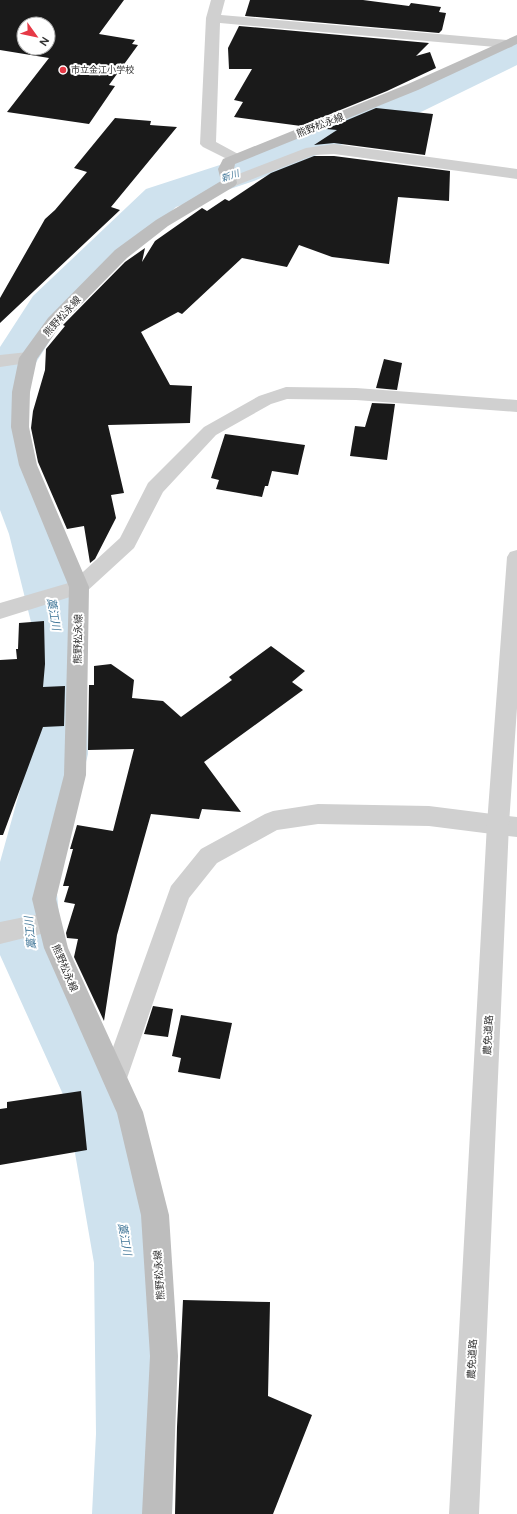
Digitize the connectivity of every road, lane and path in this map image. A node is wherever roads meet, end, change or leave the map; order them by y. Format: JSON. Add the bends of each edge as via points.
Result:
{"nodes":[{"id":1,"x":218,"y":0,"type":"edge"},
{"id":2,"x":213,"y":18,"type":"junction"},
{"id":3,"x":512,"y":42,"type":"edge"},
{"id":4,"x":230,"y":172,"type":"junction"},
{"id":5,"x":517,"y":174,"type":"edge"},
{"id":6,"x":28,"y":358,"type":"junction"},
{"id":7,"x":0,"y":360,"type":"edge"},
{"id":8,"x":517,"y":406,"type":"edge"},
{"id":9,"x":517,"y":557,"type":"edge"},
{"id":10,"x":61,"y":593,"type":"junction"},
{"id":11,"x":0,"y":611,"type":"edge"},
{"id":12,"x":508,"y":825,"type":"edge"},
{"id":13,"x":42,"y":924,"type":"junction"},
{"id":14,"x":5,"y":932,"type":"edge"},
{"id":15,"x":115,"y":1078,"type":"junction"},
{"id":16,"x":157,"y":1514,"type":"edge"},
{"id":17,"x":464,"y":1514,"type":"edge"}],
"edges":[{"from":1,"to":2,"type":"street"},
{"from":2,"to":3,"type":"street"},
{"from":2,"to":4,"type":"street","via":[[208,144]]},
{"from":3,"to":4,"type":"main road","name":"熊野松永線","via":[[339,118]]},
{"from":4,"to":5,"type":"street","via":[[311,151],[334,149]]},
{"from":4,"to":6,"type":"main road","name":"熊野松永線","via":[[121,254],[54,322]]},
{"from":6,"to":7,"type":"street"},
{"from":6,"to":10,"type":"main road","name":"熊野松永線","via":[[21,392],[20,427]]},
{"from":8,"to":10,"type":"street","via":[[356,394],[286,393],[265,400],[210,431],[154,488],[127,543]]},
{"from":9,"to":12,"type":"street","name":"農免道路"},
{"from":10,"to":11,"type":"street"},
{"from":10,"to":13,"type":"main road","name":"熊野松永線","via":[[75,775],[44,900]]},
{"from":12,"to":15,"type":"street","via":[[429,816],[318,814],[273,821],[208,856],[179,893]]},
{"from":12,"to":17,"type":"street","name":"農免道路"},
{"from":13,"to":14,"type":"street"},
{"from":13,"to":15,"type":"main road","name":"熊野松永線","via":[[56,948]]},
{"from":15,"to":16,"type":"main road","name":"熊野松永線","via":[[130,1112],[155,1215],[164,1356]]}]}
